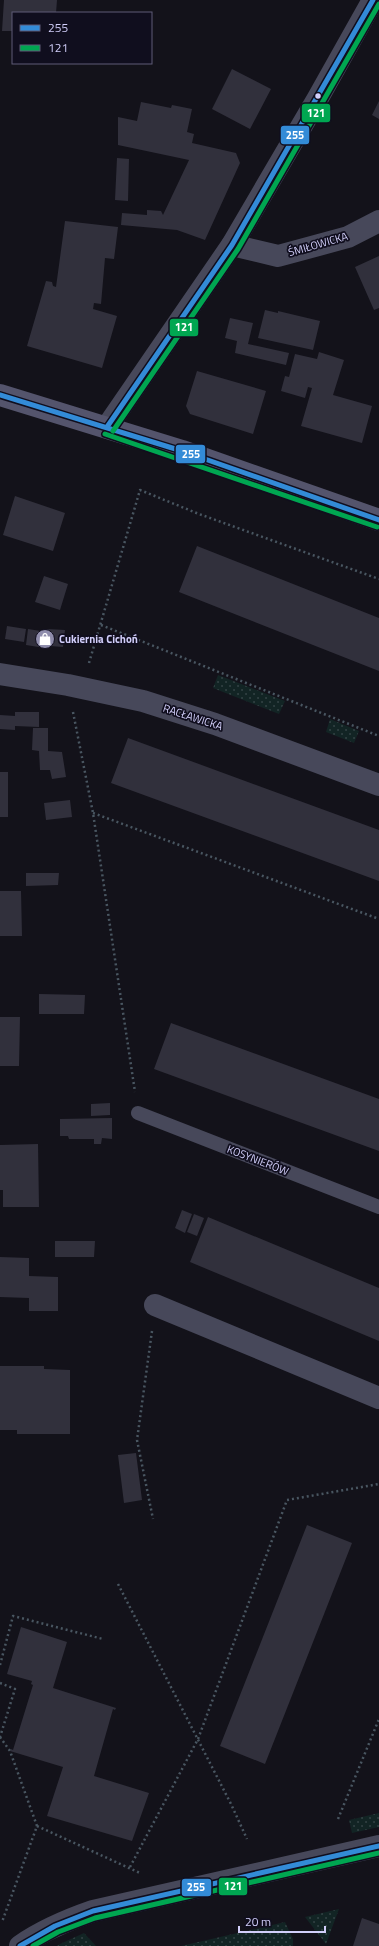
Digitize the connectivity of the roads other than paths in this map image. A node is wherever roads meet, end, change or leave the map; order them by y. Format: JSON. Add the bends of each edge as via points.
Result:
{"nodes":[{"id":1,"x":373,"y":0,"type":"edge"},
{"id":2,"x":379,"y":221,"type":"edge"},
{"id":3,"x":232,"y":245,"type":"junction"},
{"id":4,"x":0,"y":395,"type":"edge"},
{"id":5,"x":107,"y":427,"type":"junction"},
{"id":6,"x":379,"y":520,"type":"edge"},
{"id":7,"x":0,"y":674,"type":"edge"},
{"id":8,"x":379,"y":785,"type":"edge"},
{"id":9,"x":138,"y":1113,"type":"road end"},
{"id":10,"x":379,"y":1207,"type":"edge"},
{"id":11,"x":155,"y":1305,"type":"road end"},
{"id":12,"x":379,"y":1398,"type":"edge"},
{"id":13,"x":379,"y":1846,"type":"edge"},
{"id":14,"x":20,"y":1946,"type":"edge"}],
"edges":[{"from":1,"to":3,"type":"street"},
{"from":2,"to":3,"type":"street","name":"ŚMIŁOWICKA","via":[[348,237],[278,256]]},
{"from":3,"to":5,"type":"street"},
{"from":4,"to":5,"type":"main road"},
{"from":5,"to":6,"type":"main road"},
{"from":7,"to":8,"type":"street","name":"RACŁAWICKA","via":[[143,702],[215,724]]},
{"from":9,"to":10,"type":"lane","name":"KOSYNIERÓW"},
{"from":11,"to":12,"type":"street"},
{"from":13,"to":14,"type":"street","via":[[93,1911],[48,1929]]}]}
